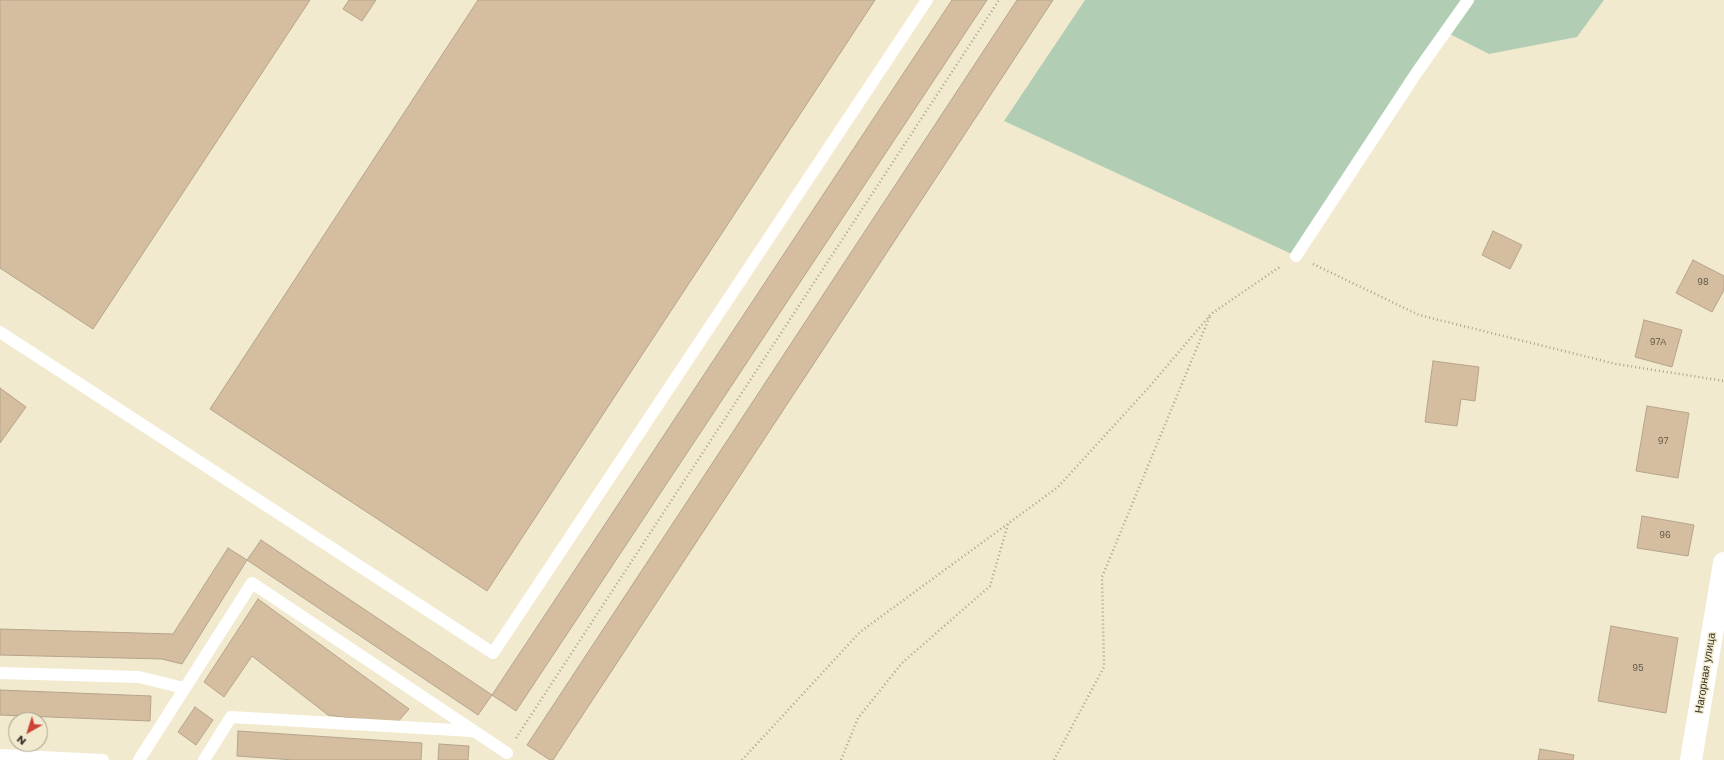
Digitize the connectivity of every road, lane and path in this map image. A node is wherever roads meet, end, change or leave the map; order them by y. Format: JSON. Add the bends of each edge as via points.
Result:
{"nodes":[{"id":1,"x":927,"y":0,"type":"edge"},
{"id":2,"x":999,"y":0,"type":"edge"},
{"id":3,"x":1468,"y":0,"type":"edge"},
{"id":4,"x":1296,"y":256,"type":"junction"},
{"id":5,"x":1211,"y":314,"type":"junction"},
{"id":6,"x":0,"y":332,"type":"edge"},
{"id":7,"x":1724,"y":381,"type":"edge"},
{"id":8,"x":1008,"y":524,"type":"junction"},
{"id":9,"x":1724,"y":563,"type":"edge"},
{"id":10,"x":0,"y":673,"type":"edge"},
{"id":11,"x":184,"y":688,"type":"junction"},
{"id":12,"x":474,"y":731,"type":"junction"},
{"id":13,"x":506,"y":753,"type":"joint"},
{"id":14,"x":0,"y":755,"type":"edge"},
{"id":15,"x":103,"y":760,"type":"edge"},
{"id":16,"x":139,"y":760,"type":"edge"},
{"id":17,"x":204,"y":760,"type":"edge"},
{"id":18,"x":742,"y":760,"type":"edge"},
{"id":19,"x":841,"y":760,"type":"edge"},
{"id":20,"x":1054,"y":760,"type":"edge"},
{"id":21,"x":1691,"y":760,"type":"edge"}],
"edges":[{"from":1,"to":6,"type":"lane","via":[[493,653]]},
{"from":2,"to":13,"type":"path"},
{"from":3,"to":4,"type":"lane","via":[[1417,72]]},
{"from":4,"to":5,"type":"path"},
{"from":4,"to":7,"type":"path","via":[[1419,315],[1616,364]]},
{"from":5,"to":8,"type":"path","via":[[1150,386],[1058,486]]},
{"from":5,"to":20,"type":"path","via":[[1102,577],[1104,667]]},
{"from":8,"to":18,"type":"path","via":[[860,632]]},
{"from":8,"to":19,"type":"path","via":[[990,586],[902,663],[858,718]]},
{"from":9,"to":21,"type":"street","name":"Нагорная улица"},
{"from":10,"to":11,"type":"lane","via":[[139,677]]},
{"from":11,"to":12,"type":"lane","via":[[252,582]]},
{"from":11,"to":16,"type":"lane"},
{"from":12,"to":13,"type":"lane"},
{"from":12,"to":17,"type":"lane","via":[[231,717]]},
{"from":14,"to":15,"type":"lane"}]}
